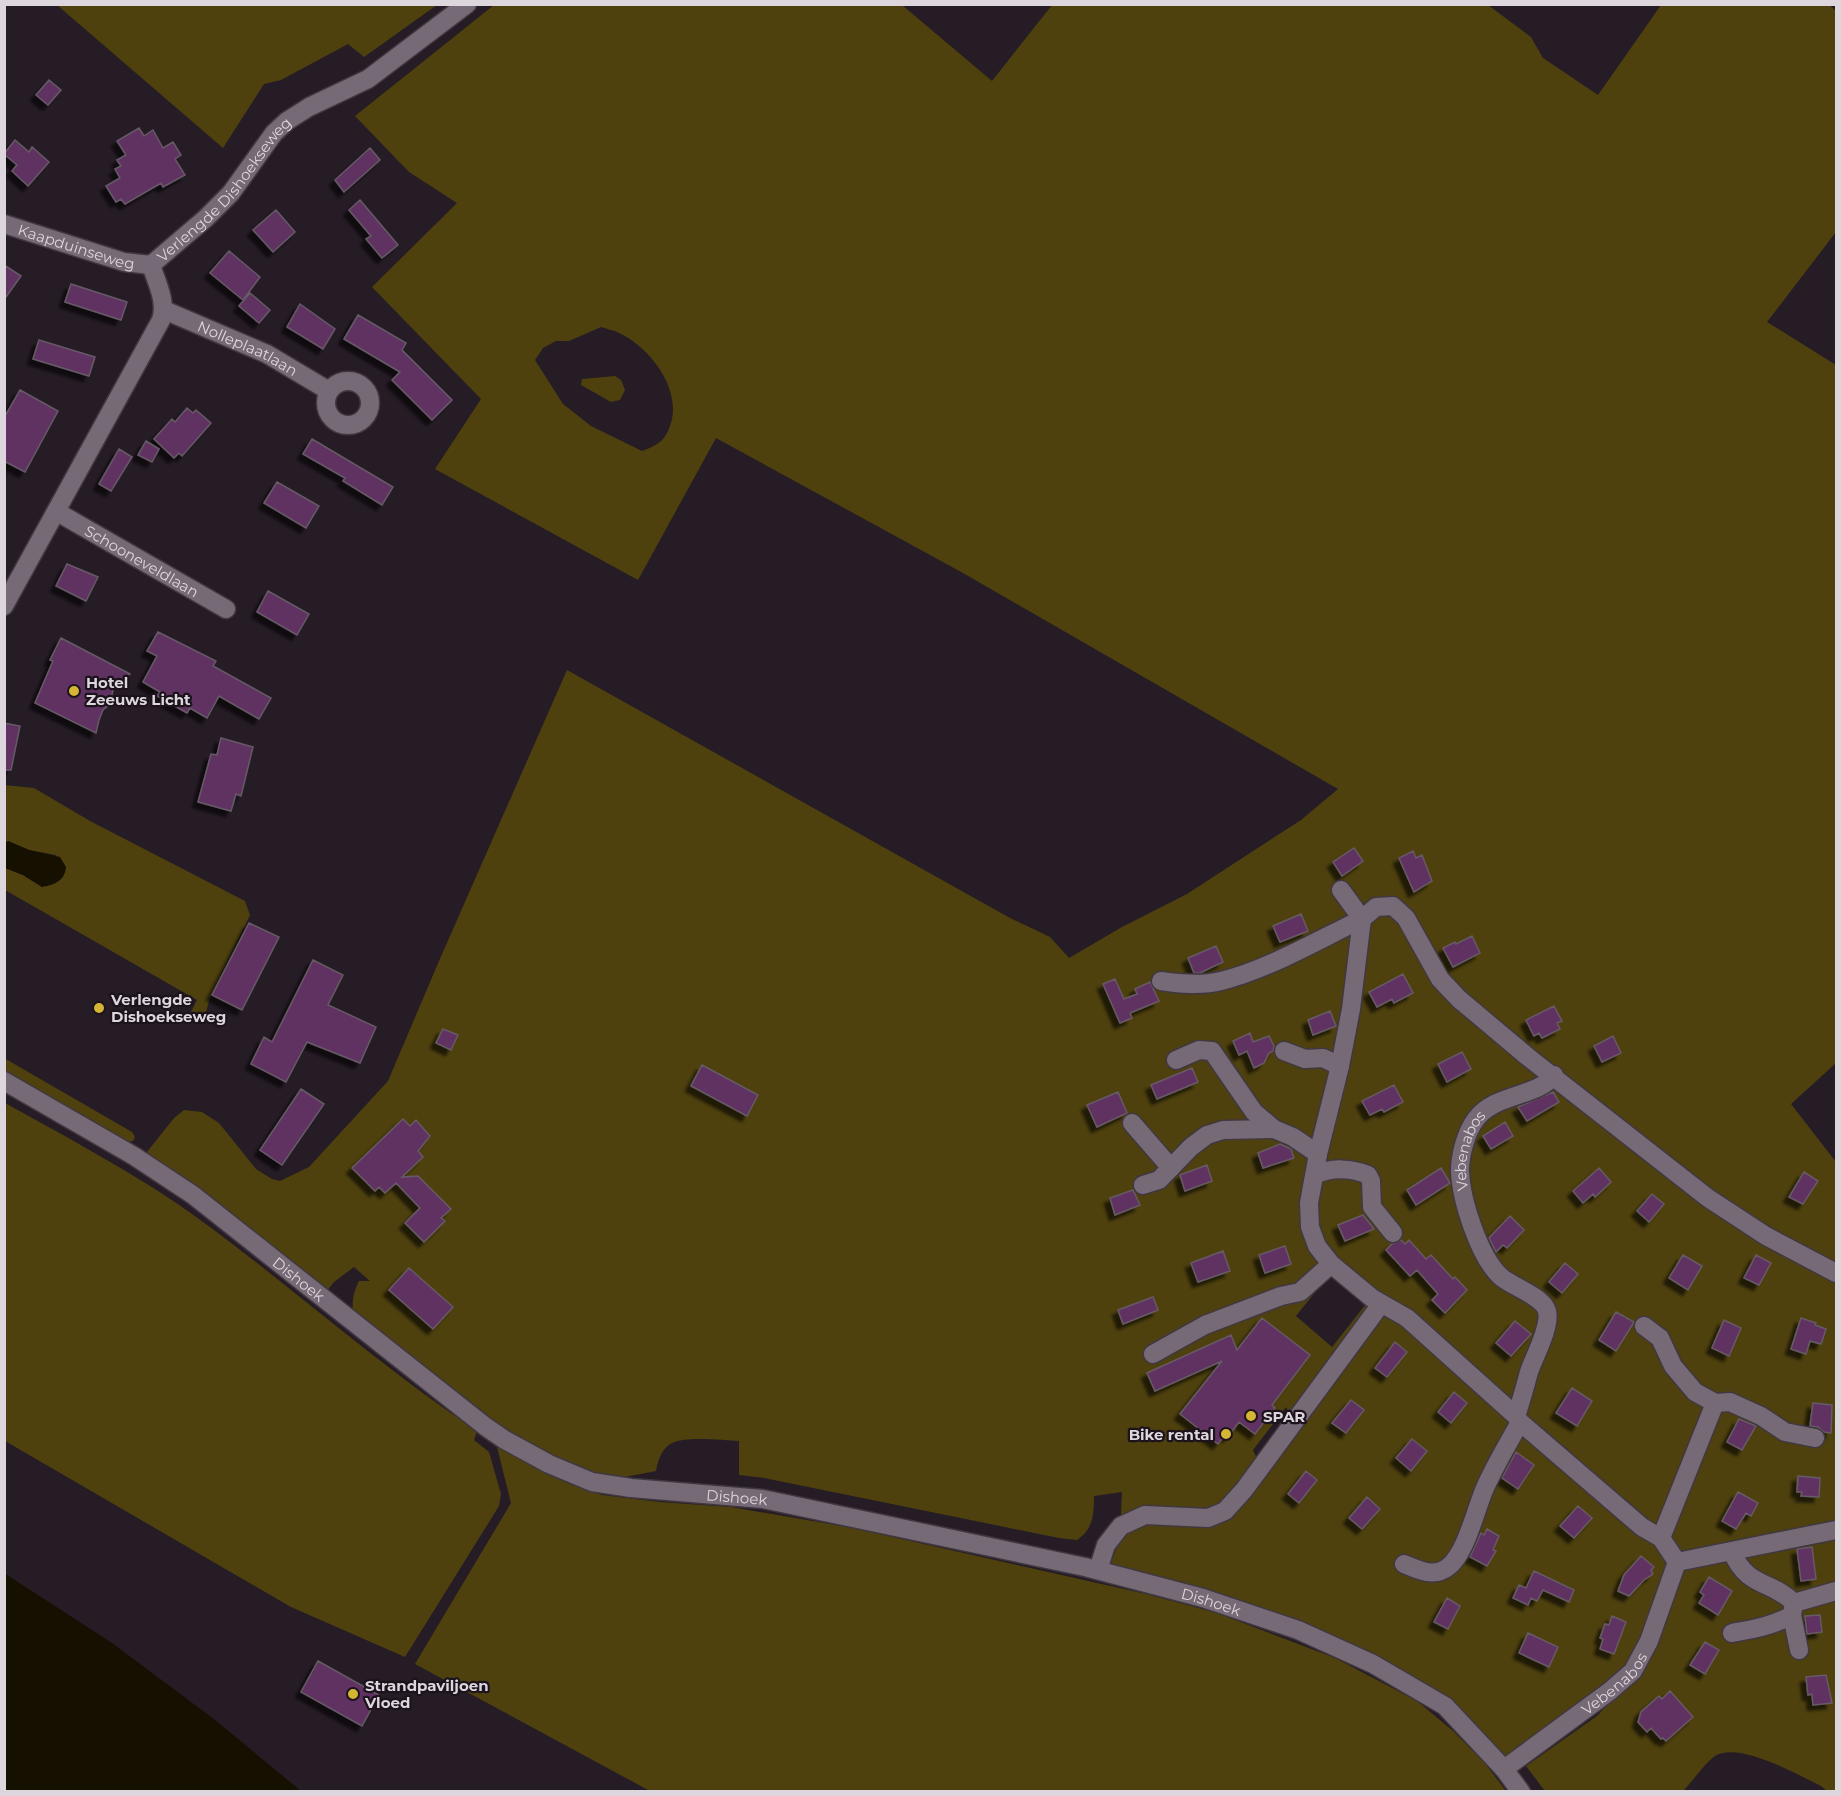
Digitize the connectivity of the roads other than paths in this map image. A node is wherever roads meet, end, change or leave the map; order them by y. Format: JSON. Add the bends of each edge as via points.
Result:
{"nodes":[{"id":1,"x":467,"y":4,"type":"edge"},
{"id":2,"x":4,"y":224,"type":"edge"},
{"id":3,"x":151,"y":265,"type":"junction"},
{"id":4,"x":164,"y":310,"type":"junction"},
{"id":5,"x":329,"y":391,"type":"dead end"},
{"id":6,"x":57,"y":512,"type":"junction"},
{"id":7,"x":4,"y":606,"type":"edge"},
{"id":8,"x":226,"y":609,"type":"dead end"},
{"id":9,"x":1341,"y":890,"type":"dead end"},
{"id":10,"x":1362,"y":919,"type":"junction"},
{"id":11,"x":1161,"y":981,"type":"dead end"},
{"id":12,"x":1284,"y":1051,"type":"dead end"},
{"id":13,"x":1176,"y":1060,"type":"dead end"},
{"id":14,"x":1340,"y":1066,"type":"junction"},
{"id":15,"x":1554,"y":1075,"type":"junction"},
{"id":16,"x":4,"y":1081,"type":"edge"},
{"id":17,"x":1132,"y":1123,"type":"dead end"},
{"id":18,"x":1274,"y":1129,"type":"junction"},
{"id":19,"x":1318,"y":1154,"type":"junction"},
{"id":20,"x":1171,"y":1168,"type":"junction"},
{"id":21,"x":1315,"y":1175,"type":"junction"},
{"id":22,"x":1143,"y":1185,"type":"dead end"},
{"id":23,"x":1393,"y":1233,"type":"dead end"},
{"id":24,"x":1331,"y":1264,"type":"junction"},
{"id":25,"x":1836,"y":1273,"type":"edge"},
{"id":26,"x":1381,"y":1304,"type":"junction"},
{"id":27,"x":1644,"y":1326,"type":"dead end"},
{"id":28,"x":1153,"y":1354,"type":"dead end"},
{"id":29,"x":1715,"y":1403,"type":"junction"},
{"id":30,"x":1518,"y":1419,"type":"junction"},
{"id":31,"x":1815,"y":1438,"type":"dead end"},
{"id":32,"x":1836,"y":1530,"type":"edge"},
{"id":33,"x":1661,"y":1538,"type":"junction"},
{"id":34,"x":1732,"y":1552,"type":"junction"},
{"id":35,"x":1677,"y":1562,"type":"junction"},
{"id":36,"x":1404,"y":1564,"type":"dead end"},
{"id":37,"x":1098,"y":1570,"type":"junction"},
{"id":38,"x":1836,"y":1591,"type":"edge"},
{"id":39,"x":1793,"y":1609,"type":"junction"},
{"id":40,"x":1732,"y":1633,"type":"dead end"},
{"id":41,"x":1799,"y":1650,"type":"dead end"},
{"id":42,"x":1504,"y":1768,"type":"junction"},
{"id":43,"x":1521,"y":1791,"type":"edge"}],
"edges":[{"from":1,"to":3,"type":"street","name":"Verlengde Dishoekseweg","via":[[369,79],[287,121],[231,193]]},
{"from":2,"to":3,"type":"street","name":"Kaapduinseweg","via":[[124,261]]},
{"from":3,"to":4,"type":"street","name":"Verlengde Dishoekseweg"},
{"from":4,"to":5,"type":"street","name":"Nolleplaatlaan","via":[[267,354]]},
{"from":4,"to":6,"type":"street"},
{"from":6,"to":7,"type":"street"},
{"from":6,"to":8,"type":"street","name":"Schooneveldlaan"},
{"from":9,"to":10,"type":"street"},
{"from":10,"to":11,"type":"street","via":[[1257,969],[1220,981],[1189,985]]},
{"from":10,"to":14,"type":"street"},
{"from":10,"to":15,"type":"street","via":[[1376,907],[1393,906],[1406,918],[1440,979],[1459,999]]},
{"from":12,"to":14,"type":"street","via":[[1305,1059],[1323,1058]]},
{"from":13,"to":18,"type":"street","via":[[1199,1050],[1212,1051],[1254,1112]]},
{"from":14,"to":19,"type":"street"},
{"from":15,"to":25,"type":"street","via":[[1708,1198],[1766,1236]]},
{"from":15,"to":30,"type":"street","name":"Vebenabos","via":[[1545,1084],[1490,1105],[1476,1119],[1463,1147],[1460,1169],[1462,1191],[1483,1251],[1499,1276],[1539,1299],[1547,1311]]},
{"from":16,"to":37,"type":"street","name":"Dishoek","via":[[193,1195],[486,1427],[549,1464],[592,1482],[763,1499]]},
{"from":17,"to":20,"type":"street"},
{"from":18,"to":19,"type":"street"},
{"from":18,"to":20,"type":"street","via":[[1223,1130],[1207,1135]]},
{"from":19,"to":21,"type":"street"},
{"from":20,"to":22,"type":"street","via":[[1159,1180]]},
{"from":21,"to":23,"type":"street","via":[[1327,1169],[1368,1175],[1372,1207]]},
{"from":21,"to":24,"type":"street","via":[[1309,1203],[1310,1227],[1317,1246]]},
{"from":24,"to":26,"type":"street"},
{"from":24,"to":28,"type":"street","via":[[1300,1292],[1205,1325]]},
{"from":26,"to":30,"type":"street","via":[[1407,1318]]},
{"from":26,"to":37,"type":"street","via":[[1225,1511],[1208,1518],[1145,1515],[1121,1526],[1106,1545]]},
{"from":27,"to":29,"type":"street","via":[[1660,1338],[1672,1366],[1695,1392]]},
{"from":29,"to":31,"type":"street","via":[[1730,1401],[1785,1432]]},
{"from":29,"to":33,"type":"street"},
{"from":30,"to":33,"type":"street","via":[[1642,1527]]},
{"from":30,"to":36,"type":"street","name":"Vebenabos","via":[[1455,1559],[1447,1568],[1431,1573]]},
{"from":32,"to":34,"type":"street"},
{"from":33,"to":35,"type":"street"},
{"from":34,"to":35,"type":"street"},
{"from":34,"to":39,"type":"street","via":[[1755,1581],[1790,1598]]},
{"from":35,"to":42,"type":"street","name":"Vebenabos","via":[[1649,1641],[1633,1671]]},
{"from":37,"to":42,"type":"street","name":"Dishoek","via":[[1287,1626],[1373,1664],[1445,1706]]},
{"from":38,"to":39,"type":"street"},
{"from":39,"to":40,"type":"street","via":[[1765,1627]]},
{"from":39,"to":41,"type":"street"},
{"from":42,"to":43,"type":"street","name":"Dishoek"}]}
